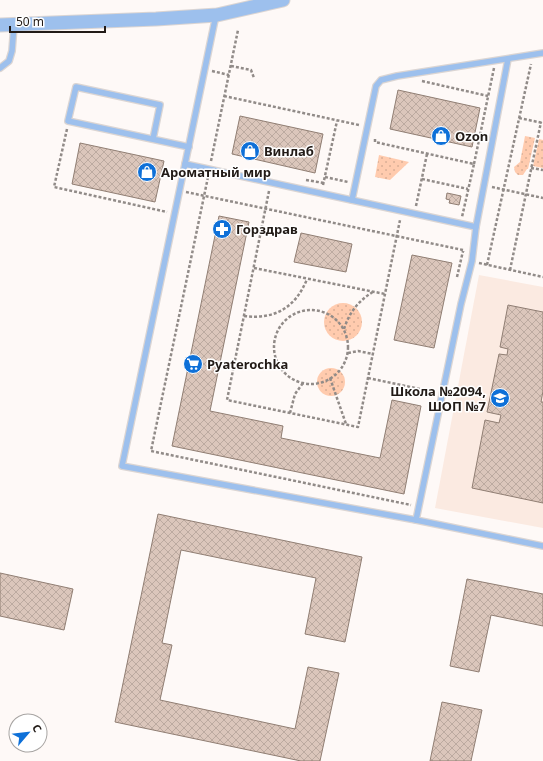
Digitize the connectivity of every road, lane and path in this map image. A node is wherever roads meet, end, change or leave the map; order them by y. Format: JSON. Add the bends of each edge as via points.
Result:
{"nodes":[{"id":1,"x":283,"y":0,"type":"edge"},
{"id":2,"x":216,"y":15,"type":"junction"},
{"id":3,"x":14,"y":24,"type":"junction"},
{"id":4,"x":0,"y":25,"type":"edge"},
{"id":5,"x":238,"y":30,"type":"dead end"},
{"id":6,"x":543,"y":53,"type":"edge"},
{"id":7,"x":532,"y":55,"type":"junction"},
{"id":8,"x":508,"y":59,"type":"junction"},
{"id":9,"x":496,"y":60,"type":"junction"},
{"id":10,"x":231,"y":66,"type":"junction"},
{"id":11,"x":0,"y":68,"type":"edge"},
{"id":12,"x":205,"y":70,"type":"junction"},
{"id":13,"x":229,"y":75,"type":"junction"},
{"id":14,"x":254,"y":78,"type":"dead end"},
{"id":15,"x":420,"y":81,"type":"dead end"},
{"id":16,"x":488,"y":96,"type":"junction"},
{"id":17,"x":519,"y":118,"type":"junction"},
{"id":18,"x":68,"y":121,"type":"junction"},
{"id":19,"x":337,"y":121,"type":"dead end"},
{"id":20,"x":542,"y":123,"type":"edge"},
{"id":21,"x":153,"y":139,"type":"junction"},
{"id":22,"x":189,"y":147,"type":"junction"},
{"id":23,"x":427,"y":154,"type":"dead end"},
{"id":24,"x":185,"y":164,"type":"junction"},
{"id":25,"x":474,"y":164,"type":"dead end"},
{"id":26,"x":531,"y":168,"type":"junction"},
{"id":27,"x":209,"y":169,"type":"junction"},
{"id":28,"x":543,"y":170,"type":"edge"},
{"id":29,"x":325,"y":177,"type":"junction"},
{"id":30,"x":422,"y":179,"type":"junction"},
{"id":31,"x":271,"y":183,"type":"junction"},
{"id":32,"x":355,"y":184,"type":"junction"},
{"id":33,"x":484,"y":185,"type":"junction"},
{"id":34,"x":468,"y":189,"type":"junction"},
{"id":35,"x":504,"y":189,"type":"junction"},
{"id":36,"x":180,"y":191,"type":"junction"},
{"id":37,"x":321,"y":194,"type":"junction"},
{"id":38,"x":526,"y":194,"type":"junction"},
{"id":39,"x":204,"y":196,"type":"junction"},
{"id":40,"x":543,"y":198,"type":"edge"},
{"id":41,"x":352,"y":200,"type":"junction"},
{"id":42,"x":265,"y":209,"type":"junction"},
{"id":43,"x":402,"y":211,"type":"junction"},
{"id":44,"x":175,"y":213,"type":"junction"},
{"id":45,"x":414,"y":214,"type":"junction"},
{"id":46,"x":461,"y":224,"type":"junction"},
{"id":47,"x":476,"y":227,"type":"junction"},
{"id":48,"x":397,"y":236,"type":"junction"},
{"id":49,"x":472,"y":261,"type":"junction"},
{"id":50,"x":488,"y":265,"type":"junction"},
{"id":51,"x":254,"y":268,"type":"junction"},
{"id":52,"x":510,"y":270,"type":"junction"},
{"id":53,"x":543,"y":277,"type":"edge"},
{"id":54,"x":307,"y":279,"type":"junction"},
{"id":55,"x":373,"y":292,"type":"junction"},
{"id":56,"x":385,"y":294,"type":"junction"},
{"id":57,"x":244,"y":316,"type":"junction"},
{"id":58,"x":344,"y":329,"type":"junction"},
{"id":59,"x":348,"y":353,"type":"junction"},
{"id":60,"x":373,"y":354,"type":"junction"},
{"id":61,"x":330,"y":378,"type":"junction"},
{"id":62,"x":368,"y":378,"type":"junction"},
{"id":63,"x":303,"y":383,"type":"junction"},
{"id":64,"x":434,"y":392,"type":"dead end"},
{"id":65,"x":290,"y":413,"type":"junction"},
{"id":66,"x":346,"y":424,"type":"junction"},
{"id":67,"x":418,"y":507,"type":"junction"},
{"id":68,"x":416,"y":520,"type":"junction"},
{"id":69,"x":543,"y":546,"type":"edge"}],
"edges":[{"from":1,"to":2,"type":"street"},
{"from":2,"to":3,"type":"street"},
{"from":2,"to":12,"type":"lane"},
{"from":3,"to":4,"type":"street"},
{"from":3,"to":11,"type":"lane","via":[[9,61]]},
{"from":5,"to":10,"type":"path"},
{"from":6,"to":7,"type":"lane"},
{"from":7,"to":8,"type":"lane"},
{"from":7,"to":17,"type":"path"},
{"from":8,"to":9,"type":"lane"},
{"from":8,"to":33,"type":"lane"},
{"from":9,"to":16,"type":"path"},
{"from":9,"to":32,"type":"lane","via":[[381,80],[376,86]]},
{"from":10,"to":13,"type":"path"},
{"from":10,"to":14,"type":"path","via":[[250,70]]},
{"from":12,"to":13,"type":"path"},
{"from":12,"to":22,"type":"lane"},
{"from":13,"to":27,"type":"path"},
{"from":15,"to":16,"type":"path"},
{"from":16,"to":25,"type":"path"},
{"from":17,"to":20,"type":"path"},
{"from":17,"to":35,"type":"path"},
{"from":18,"to":21,"type":"lane"},
{"from":18,"to":21,"type":"lane","via":[[76,87],[153,103],[160,105]]},
{"from":18,"to":44,"type":"path","via":[[54,187]]},
{"from":19,"to":29,"type":"path"},
{"from":20,"to":26,"type":"path"},
{"from":21,"to":22,"type":"lane"},
{"from":22,"to":24,"type":"lane"},
{"from":23,"to":30,"type":"path"},
{"from":24,"to":27,"type":"lane"},
{"from":24,"to":36,"type":"lane"},
{"from":26,"to":28,"type":"path"},
{"from":26,"to":38,"type":"path"},
{"from":27,"to":31,"type":"lane"},
{"from":27,"to":39,"type":"path"},
{"from":29,"to":32,"type":"path"},
{"from":29,"to":37,"type":"path"},
{"from":30,"to":34,"type":"path"},
{"from":30,"to":45,"type":"path"},
{"from":31,"to":37,"type":"lane"},
{"from":31,"to":42,"type":"path"},
{"from":32,"to":41,"type":"lane"},
{"from":33,"to":34,"type":"path","via":[[470,182]]},
{"from":33,"to":35,"type":"path"},
{"from":33,"to":47,"type":"lane"},
{"from":34,"to":46,"type":"path"},
{"from":35,"to":38,"type":"path"},
{"from":35,"to":50,"type":"path"},
{"from":36,"to":39,"type":"path"},
{"from":36,"to":44,"type":"lane"},
{"from":37,"to":41,"type":"lane"},
{"from":38,"to":40,"type":"path"},
{"from":38,"to":52,"type":"path"},
{"from":39,"to":42,"type":"path"},
{"from":39,"to":67,"type":"path","via":[[151,451]]},
{"from":41,"to":43,"type":"lane"},
{"from":42,"to":48,"type":"path"},
{"from":42,"to":51,"type":"path"},
{"from":43,"to":45,"type":"lane"},
{"from":43,"to":48,"type":"path"},
{"from":44,"to":68,"type":"lane","via":[[122,466]]},
{"from":45,"to":46,"type":"lane"},
{"from":46,"to":47,"type":"lane"},
{"from":47,"to":49,"type":"lane"},
{"from":48,"to":49,"type":"path","via":[[463,250]]},
{"from":48,"to":56,"type":"path"},
{"from":49,"to":50,"type":"path"},
{"from":49,"to":67,"type":"lane"},
{"from":50,"to":52,"type":"path"},
{"from":51,"to":54,"type":"path"},
{"from":51,"to":57,"type":"path"},
{"from":52,"to":53,"type":"path"},
{"from":54,"to":55,"type":"path"},
{"from":54,"to":57,"type":"path","via":[[298,296],[283,310],[264,317]]},
{"from":55,"to":56,"type":"path"},
{"from":55,"to":58,"type":"path","via":[[352,310]]},
{"from":56,"to":60,"type":"path"},
{"from":57,"to":65,"type":"path","via":[[227,400]]},
{"from":58,"to":59,"type":"path"},
{"from":58,"to":63,"type":"path","via":[[331,315],[315,310],[291,315],[280,327],[274,343],[276,359],[285,373]]},
{"from":59,"to":60,"type":"path"},
{"from":59,"to":61,"type":"path","via":[[338,373]]},
{"from":60,"to":62,"type":"path"},
{"from":61,"to":63,"type":"path","via":[[316,383]]},
{"from":61,"to":66,"type":"path"},
{"from":62,"to":64,"type":"path"},
{"from":62,"to":66,"type":"path","via":[[358,427]]},
{"from":63,"to":65,"type":"path","via":[[295,394]]},
{"from":65,"to":66,"type":"path"},
{"from":67,"to":68,"type":"lane"},
{"from":68,"to":69,"type":"lane"}]}
